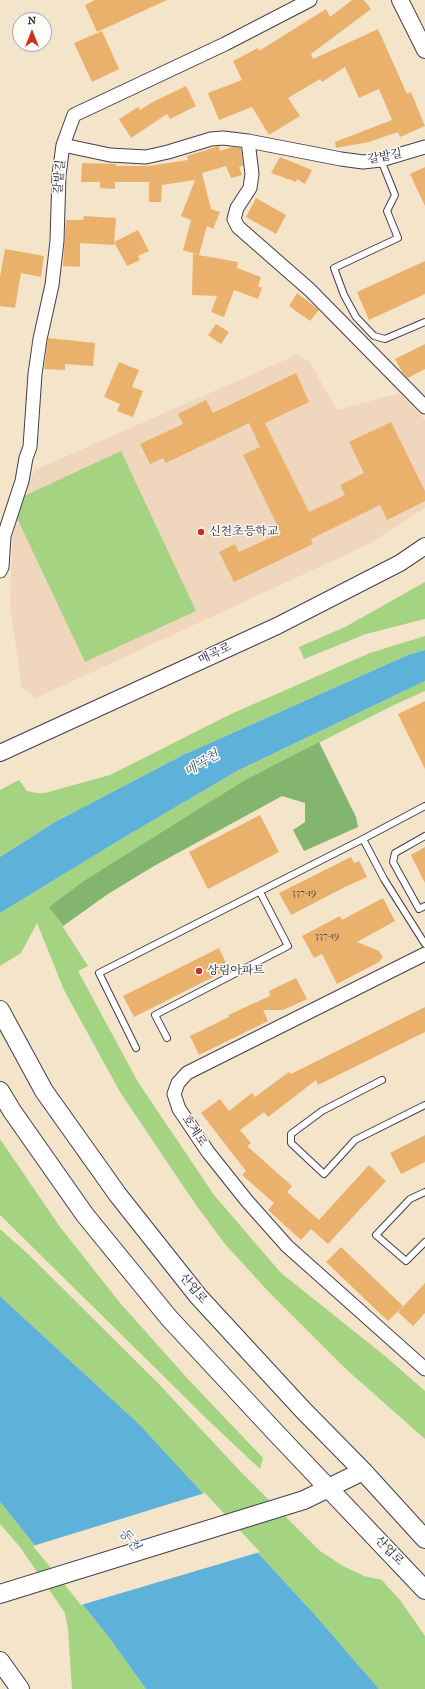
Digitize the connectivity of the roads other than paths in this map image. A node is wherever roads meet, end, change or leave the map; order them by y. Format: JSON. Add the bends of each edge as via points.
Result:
{"nodes":[{"id":1,"x":310,"y":0,"type":"edge"},
{"id":2,"x":400,"y":0,"type":"edge"},
{"id":3,"x":425,"y":50,"type":"edge"},
{"id":4,"x":248,"y":141,"type":"junction"},
{"id":5,"x":64,"y":145,"type":"junction"},
{"id":6,"x":425,"y":147,"type":"edge"},
{"id":7,"x":381,"y":160,"type":"junction"},
{"id":8,"x":425,"y":322,"type":"edge"},
{"id":9,"x":425,"y":407,"type":"edge"},
{"id":10,"x":425,"y":546,"type":"edge"},
{"id":11,"x":0,"y":571,"type":"edge"},
{"id":12,"x":0,"y":753,"type":"edge"},
{"id":13,"x":425,"y":806,"type":"edge"},
{"id":14,"x":425,"y":836,"type":"edge"},
{"id":15,"x":363,"y":839,"type":"junction"},
{"id":16,"x":260,"y":892,"type":"junction"},
{"id":17,"x":425,"y":906,"type":"edge"},
{"id":18,"x":425,"y":944,"type":"edge"},
{"id":19,"x":425,"y":954,"type":"edge"},
{"id":20,"x":0,"y":1010,"type":"edge"},
{"id":21,"x":167,"y":1038,"type":"dead end"},
{"id":22,"x":136,"y":1048,"type":"dead end"},
{"id":23,"x":382,"y":1080,"type":"dead end"},
{"id":24,"x":0,"y":1090,"type":"edge"},
{"id":25,"x":425,"y":1105,"type":"edge"},
{"id":26,"x":425,"y":1192,"type":"edge"},
{"id":27,"x":425,"y":1242,"type":"edge"},
{"id":28,"x":425,"y":1370,"type":"edge"},
{"id":29,"x":363,"y":1471,"type":"junction"},
{"id":30,"x":328,"y":1488,"type":"junction"},
{"id":31,"x":425,"y":1539,"type":"edge"},
{"id":32,"x":425,"y":1590,"type":"edge"},
{"id":33,"x":4,"y":1593,"type":"edge"},
{"id":34,"x":0,"y":1661,"type":"edge"},
{"id":35,"x":20,"y":1689,"type":"edge"}],
"edges":[{"from":1,"to":5,"type":"street","via":[[225,44],[74,115]]},
{"from":2,"to":3,"type":"street"},
{"from":4,"to":5,"type":"street","name":"갈밭길","via":[[211,139],[146,157],[110,155]]},
{"from":4,"to":7,"type":"street","name":"갈밭길","via":[[341,160]]},
{"from":4,"to":9,"type":"street","via":[[252,174],[250,188],[237,208],[234,219],[238,227],[310,290]]},
{"from":5,"to":11,"type":"street","name":"갈밭길","via":[[59,175],[57,241],[52,285],[35,374],[31,440],[22,481],[4,536]]},
{"from":6,"to":7,"type":"street","name":"갈밭길"},
{"from":7,"to":8,"type":"lane","via":[[395,195],[387,212],[398,238],[334,268],[356,317],[374,336],[385,339]]},
{"from":10,"to":12,"type":"street","name":"매곡로","via":[[388,569],[277,626]]},
{"from":13,"to":15,"type":"lane"},
{"from":14,"to":17,"type":"lane","via":[[394,853],[393,862],[419,909]]},
{"from":15,"to":16,"type":"lane"},
{"from":15,"to":18,"type":"lane","via":[[384,879]]},
{"from":16,"to":21,"type":"lane","via":[[288,946],[155,1015]]},
{"from":16,"to":22,"type":"lane","via":[[99,973]]},
{"from":19,"to":28,"type":"street","name":"호계로","via":[[187,1073],[178,1083],[174,1094],[179,1109],[208,1152],[287,1246]]},
{"from":20,"to":29,"type":"main road","name":"산업로","via":[[44,1091],[118,1195],[188,1284],[303,1410]]},
{"from":23,"to":25,"type":"lane","via":[[322,1110],[291,1134],[291,1143],[324,1174],[355,1140]]},
{"from":24,"to":30,"type":"main road","name":"산업로","via":[[85,1215],[164,1312]]},
{"from":26,"to":27,"type":"lane","via":[[410,1199],[376,1235],[406,1261]]},
{"from":29,"to":30,"type":"main road"},
{"from":29,"to":31,"type":"main road","name":"산업로"},
{"from":30,"to":32,"type":"main road","name":"산업로"},
{"from":30,"to":33,"type":"main road","via":[[304,1500]]},
{"from":34,"to":35,"type":"main road"}]}
